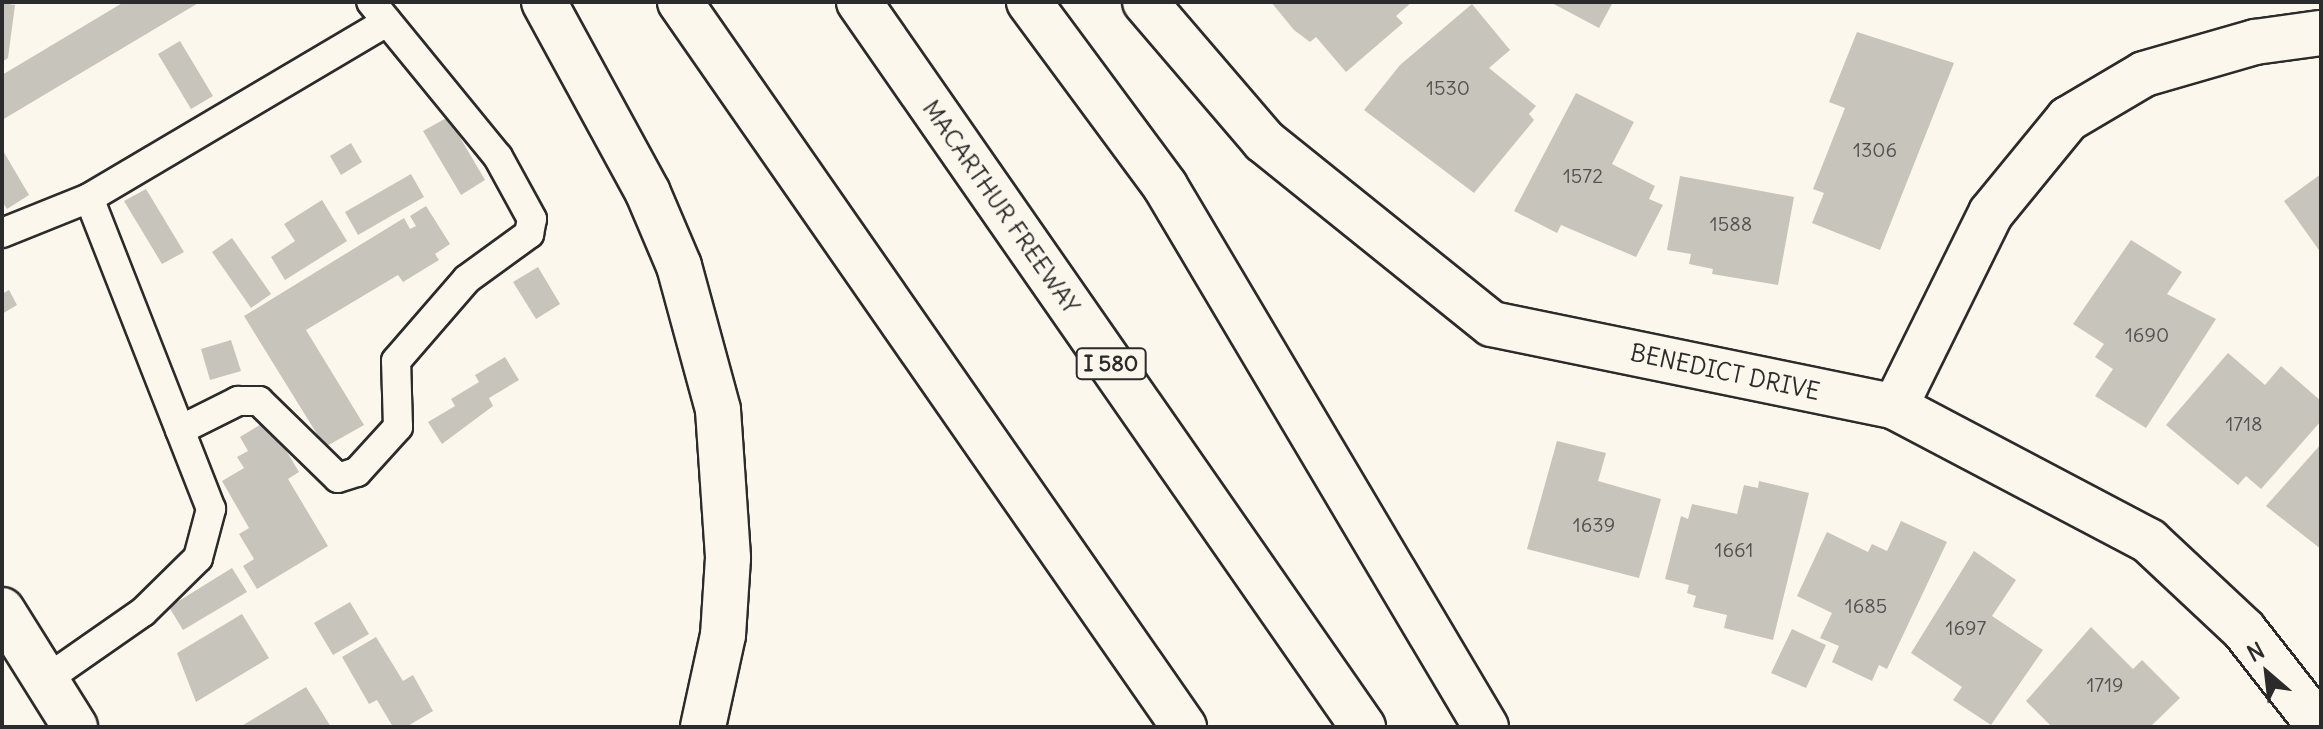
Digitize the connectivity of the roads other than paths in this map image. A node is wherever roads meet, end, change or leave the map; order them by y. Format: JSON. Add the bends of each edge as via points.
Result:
{"nodes":[{"id":1,"x":544,"y":2,"type":"edge"},
{"id":2,"x":680,"y":2,"type":"edge"},
{"id":3,"x":859,"y":2,"type":"edge"},
{"id":4,"x":1029,"y":2,"type":"edge"},
{"id":5,"x":1145,"y":2,"type":"edge"},
{"id":6,"x":379,"y":12,"type":"edge"},
{"id":7,"x":2321,"y":33,"type":"edge"},
{"id":8,"x":89,"y":198,"type":"junction"},
{"id":9,"x":2,"y":233,"type":"edge"},
{"id":10,"x":1895,"y":407,"type":"junction"},
{"id":11,"x":180,"y":430,"type":"junction"},
{"id":12,"x":2,"y":610,"type":"edge"},
{"id":13,"x":44,"y":681,"type":"junction"},
{"id":14,"x":75,"y":727,"type":"edge"},
{"id":15,"x":703,"y":727,"type":"edge"},
{"id":16,"x":1184,"y":727,"type":"edge"},
{"id":17,"x":1363,"y":727,"type":"edge"},
{"id":18,"x":1486,"y":727,"type":"edge"},
{"id":19,"x":2320,"y":727,"type":"edge"}],
"edges":[{"from":1,"to":15,"type":"main road","via":[[648,193],[684,281],[718,410],[728,558],[723,635]]},
{"from":2,"to":16,"type":"main road"},
{"from":3,"to":17,"type":"main road","name":"MACARTHUR FREEWAY","number":"I 580"},
{"from":4,"to":18,"type":"main road","via":[[1181,211]]},
{"from":5,"to":10,"type":"main road","name":"BENEDICT DRIVE","via":[[1264,141],[1492,324]]},
{"from":6,"to":8,"type":"lane"},
{"from":6,"to":11,"type":"lane","via":[[498,157],[532,219],[529,234],[467,279],[396,361],[398,427],[357,472],[338,478],[259,401],[238,401]]},
{"from":7,"to":10,"type":"main road","via":[[2255,42],[2144,74],[2068,119],[1991,213]]},
{"from":8,"to":9,"type":"lane"},
{"from":8,"to":11,"type":"lane"},
{"from":10,"to":19,"type":"main road","name":"BENEDICT DRIVE","via":[[2149,541],[2244,630]]},
{"from":11,"to":13,"type":"lane","via":[[211,509],[198,558],[143,612]]},
{"from":12,"to":13,"type":"main road"},
{"from":13,"to":14,"type":"main road"}]}
